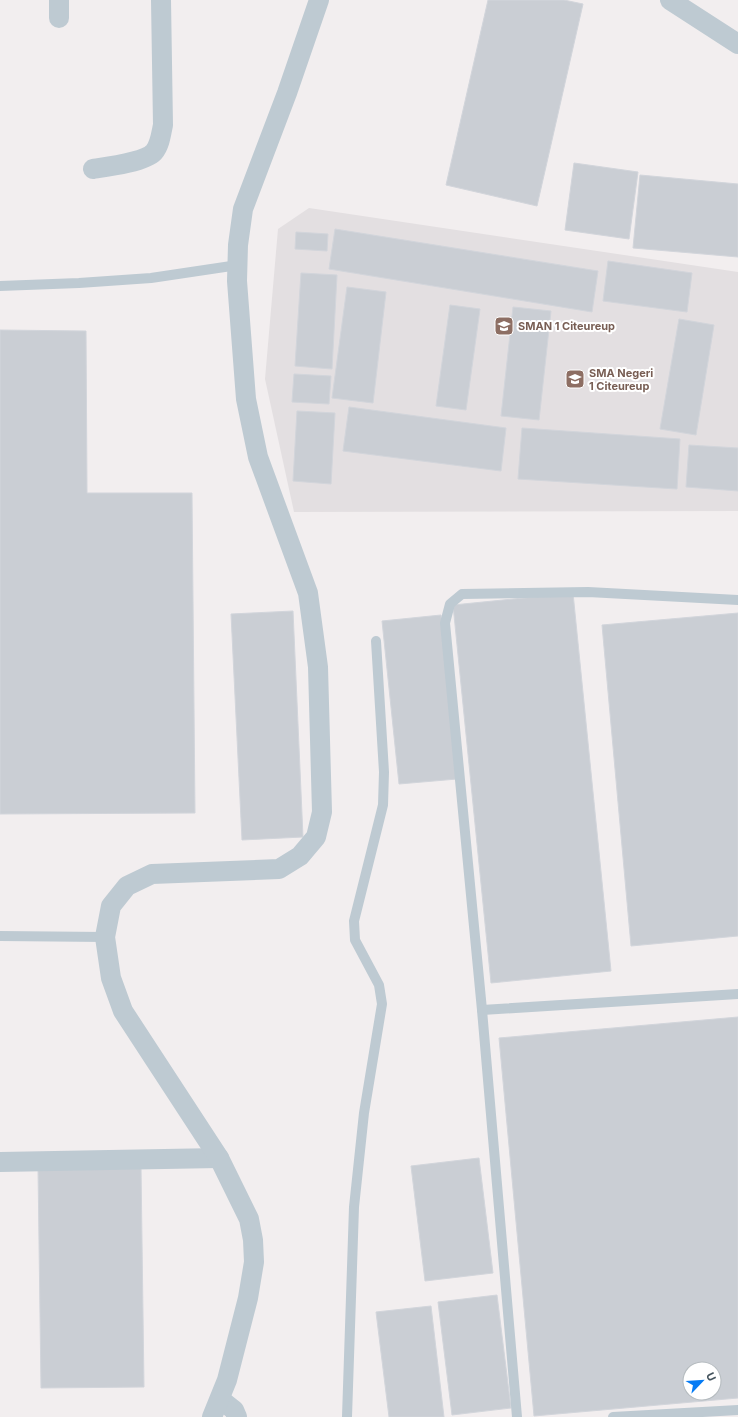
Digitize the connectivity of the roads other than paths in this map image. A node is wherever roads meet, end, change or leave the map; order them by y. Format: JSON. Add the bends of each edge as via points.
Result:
{"nodes":[{"id":1,"x":162,"y":0,"type":"edge"},
{"id":2,"x":319,"y":0,"type":"edge"},
{"id":3,"x":670,"y":0,"type":"edge"},
{"id":4,"x":738,"y":44,"type":"edge"},
{"id":5,"x":93,"y":169,"type":"dead end"},
{"id":6,"x":238,"y":265,"type":"junction"},
{"id":7,"x":0,"y":286,"type":"edge"},
{"id":8,"x":738,"y":600,"type":"edge"},
{"id":9,"x":376,"y":641,"type":"dead end"},
{"id":10,"x":0,"y":936,"type":"edge"},
{"id":11,"x":105,"y":937,"type":"junction"},
{"id":12,"x":738,"y":994,"type":"edge"},
{"id":13,"x":482,"y":1010,"type":"junction"},
{"id":14,"x":219,"y":1158,"type":"junction"},
{"id":15,"x":0,"y":1162,"type":"edge"},
{"id":16,"x":220,"y":1399,"type":"junction"},
{"id":17,"x":738,"y":1410,"type":"edge"},
{"id":18,"x":212,"y":1417,"type":"edge"},
{"id":19,"x":237,"y":1417,"type":"edge"},
{"id":20,"x":347,"y":1417,"type":"edge"},
{"id":21,"x":516,"y":1417,"type":"edge"},
{"id":22,"x":613,"y":1417,"type":"edge"}],
"edges":[{"from":1,"to":5,"type":"street","via":[[163,125],[160,142],[153,153],[137,160]]},
{"from":2,"to":6,"type":"street","via":[[243,210]]},
{"from":3,"to":4,"type":"street"},
{"from":6,"to":7,"type":"lane","via":[[151,278]]},
{"from":6,"to":11,"type":"street","via":[[246,399],[258,457],[308,593],[318,667],[322,812],[316,837],[300,856],[279,869],[152,874],[128,886],[111,906]]},
{"from":8,"to":13,"type":"lane","via":[[588,592],[462,594],[450,604],[446,623]]},
{"from":9,"to":20,"type":"lane","via":[[384,772],[383,805],[354,921],[355,940],[378,985],[382,1004],[364,1113],[354,1207]]},
{"from":10,"to":11,"type":"lane"},
{"from":11,"to":14,"type":"street","via":[[111,978],[123,1011]]},
{"from":12,"to":13,"type":"lane"},
{"from":13,"to":21,"type":"lane"},
{"from":14,"to":15,"type":"street"},
{"from":14,"to":16,"type":"street","via":[[249,1219],[254,1262],[248,1298]]},
{"from":16,"to":18,"type":"street"},
{"from":16,"to":19,"type":"street","via":[[234,1410]]},
{"from":17,"to":22,"type":"lane"}]}
